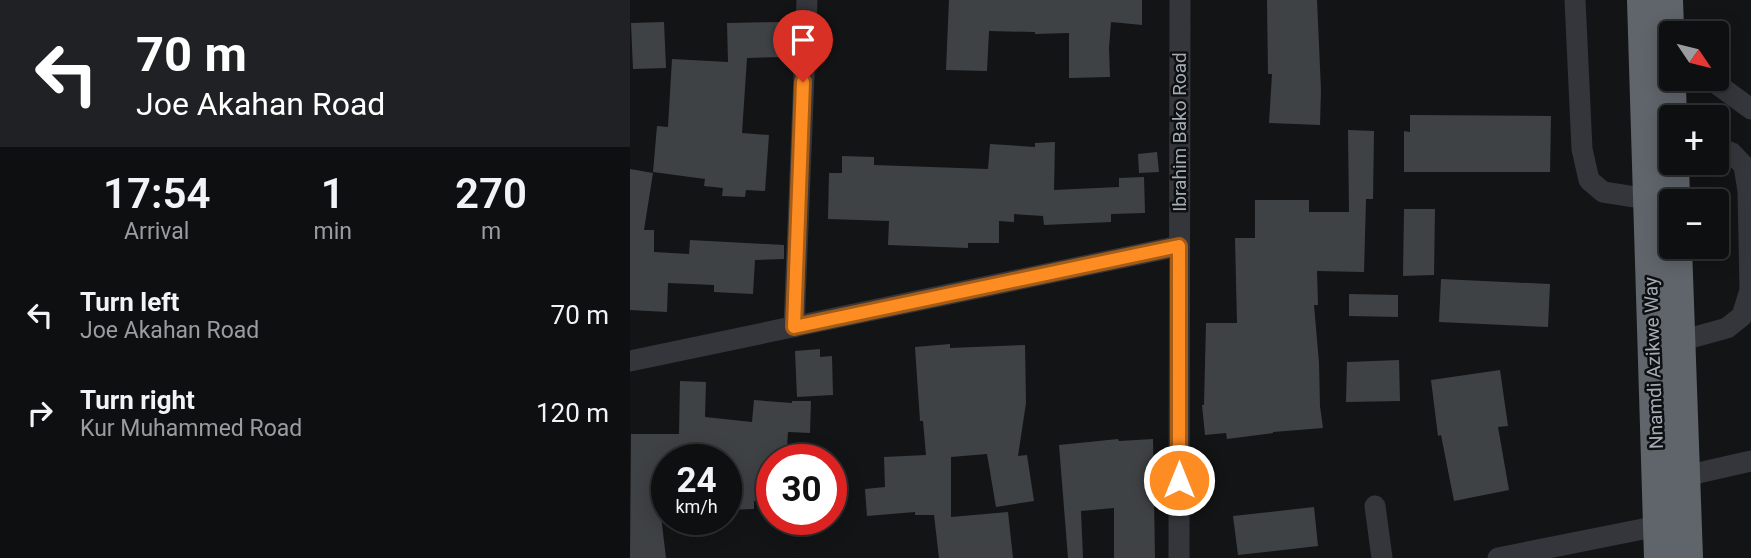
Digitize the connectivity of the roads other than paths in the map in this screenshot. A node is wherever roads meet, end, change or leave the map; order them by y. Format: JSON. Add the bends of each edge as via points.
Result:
{"nodes":[{"id":1,"x":807,"y":0,"type":"edge"},
{"id":2,"x":1180,"y":0,"type":"edge"},
{"id":3,"x":1575,"y":0,"type":"edge"},
{"id":4,"x":1642,"y":0,"type":"edge"},
{"id":5,"x":1668,"y":0,"type":"edge"},
{"id":6,"x":1669,"y":21,"type":"edge"},
{"id":7,"x":1726,"y":91,"type":"edge"},
{"id":8,"x":1751,"y":109,"type":"edge"},
{"id":9,"x":1729,"y":152,"type":"edge"},
{"id":10,"x":1661,"y":189,"type":"edge"},
{"id":11,"x":1659,"y":200,"type":"edge"},
{"id":12,"x":1179,"y":246,"type":"junction"},
{"id":13,"x":1661,"y":259,"type":"edge"},
{"id":14,"x":1677,"y":259,"type":"edge"},
{"id":15,"x":794,"y":327,"type":"junction"},
{"id":16,"x":1680,"y":341,"type":"junction"},
{"id":17,"x":630,"y":361,"type":"edge"},
{"id":18,"x":1751,"y":461,"type":"edge"},
{"id":19,"x":1685,"y":476,"type":"junction"},
{"id":20,"x":1375,"y":506,"type":"dead end"},
{"id":21,"x":1658,"y":526,"type":"junction"},
{"id":22,"x":1179,"y":558,"type":"edge"},
{"id":23,"x":1382,"y":558,"type":"edge"},
{"id":24,"x":1498,"y":558,"type":"edge"},
{"id":25,"x":1659,"y":558,"type":"edge"},
{"id":26,"x":1688,"y":558,"type":"edge"}],
"edges":[{"from":1,"to":15,"type":"street"},
{"from":2,"to":12,"type":"street","name":"Ibrahim Bako Road"},
{"from":3,"to":11,"type":"street","via":[[1582,149],[1589,180],[1602,192]]},
{"from":4,"to":10,"type":"highway","name":"Nnamdi Azikwe Way"},
{"from":5,"to":6,"type":"highway"},
{"from":7,"to":8,"type":"street"},
{"from":9,"to":16,"type":"street","via":[[1744,166],[1748,191],[1750,290],[1742,316],[1727,328]]},
{"from":12,"to":15,"type":"street"},
{"from":12,"to":22,"type":"street","name":"Ibrahim Bako Road"},
{"from":13,"to":21,"type":"highway","name":"Nnamdi Azikwe Way"},
{"from":14,"to":16,"type":"highway","name":"Nnamdi Azikwe Way"},
{"from":15,"to":17,"type":"street"},
{"from":16,"to":19,"type":"highway","name":"Nnamdi Azikwe Way"},
{"from":18,"to":19,"type":"street"},
{"from":19,"to":26,"type":"highway","name":"Nnamdi Azikwe Way"},
{"from":20,"to":23,"type":"street"},
{"from":21,"to":24,"type":"street"},
{"from":21,"to":25,"type":"highway","name":"Nnamdi Azikwe Way"}]}
